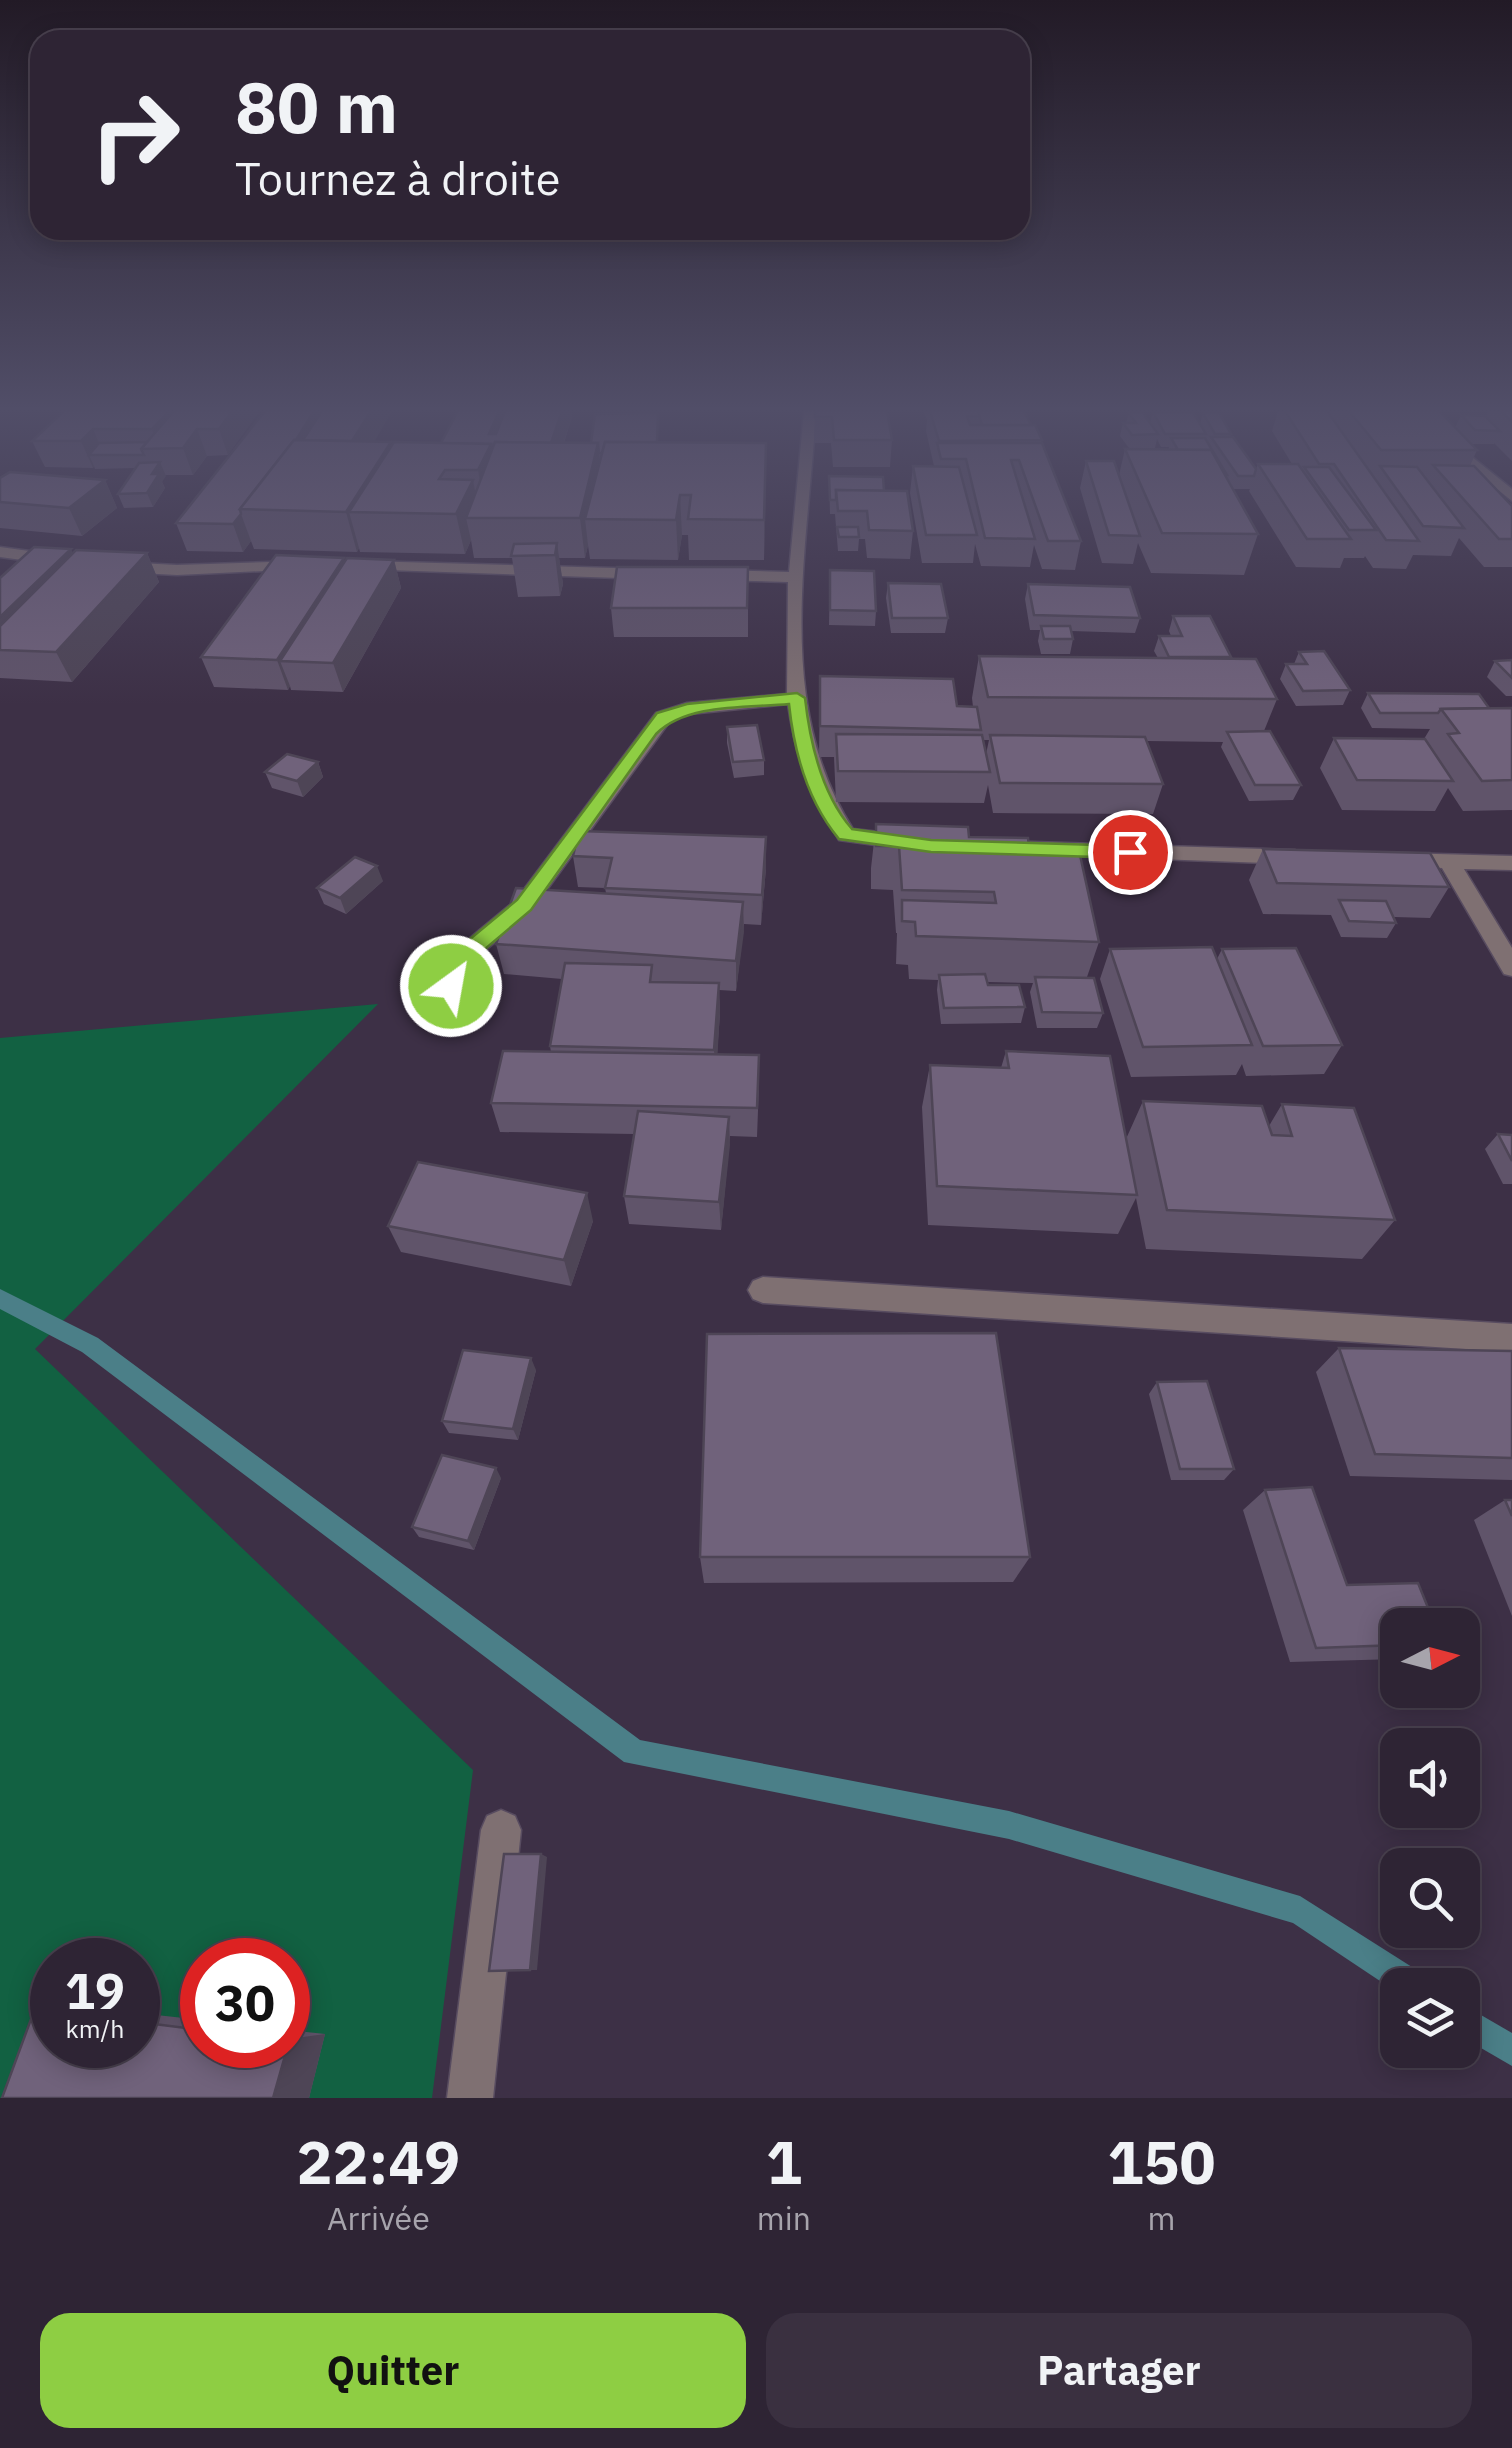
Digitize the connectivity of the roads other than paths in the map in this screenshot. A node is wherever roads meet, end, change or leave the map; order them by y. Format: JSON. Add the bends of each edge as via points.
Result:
{"nodes":[{"id":1,"x":799,"y":509,"type":"edge"},
{"id":2,"x":0,"y":552,"type":"edge"},
{"id":3,"x":72,"y":562,"type":"edge"},
{"id":4,"x":107,"y":566,"type":"edge"},
{"id":5,"x":311,"y":566,"type":"edge"},
{"id":6,"x":340,"y":566,"type":"edge"},
{"id":7,"x":658,"y":574,"type":"edge"},
{"id":8,"x":697,"y":575,"type":"edge"},
{"id":9,"x":796,"y":577,"type":"junction"},
{"id":10,"x":797,"y":698,"type":"junction"},
{"id":11,"x":931,"y":846,"type":"edge"},
{"id":12,"x":971,"y":847,"type":"edge"},
{"id":13,"x":1310,"y":857,"type":"edge"},
{"id":14,"x":1370,"y":859,"type":"edge"},
{"id":15,"x":1449,"y":862,"type":"junction"},
{"id":16,"x":1512,"y":862,"type":"edge"},
{"id":17,"x":1512,"y":968,"type":"edge"},
{"id":18,"x":451,"y":986,"type":"dead end"},
{"id":19,"x":763,"y":1290,"type":"dead end"},
{"id":20,"x":1512,"y":1338,"type":"edge"},
{"id":21,"x":501,"y":1830,"type":"dead end"},
{"id":22,"x":470,"y":2098,"type":"edge"}],
"edges":[{"from":1,"to":9,"type":"street"},
{"from":2,"to":3,"type":"street"},
{"from":4,"to":5,"type":"street"},
{"from":6,"to":7,"type":"street"},
{"from":8,"to":9,"type":"street"},
{"from":9,"to":10,"type":"street"},
{"from":10,"to":11,"type":"street","via":[[815,778],[828,814],[846,835]]},
{"from":10,"to":18,"type":"street","via":[[663,717],[524,905],[472,949]]},
{"from":12,"to":13,"type":"street"},
{"from":14,"to":15,"type":"street"},
{"from":15,"to":16,"type":"street"},
{"from":15,"to":17,"type":"street"},
{"from":19,"to":20,"type":"street"},
{"from":21,"to":22,"type":"street"}]}
